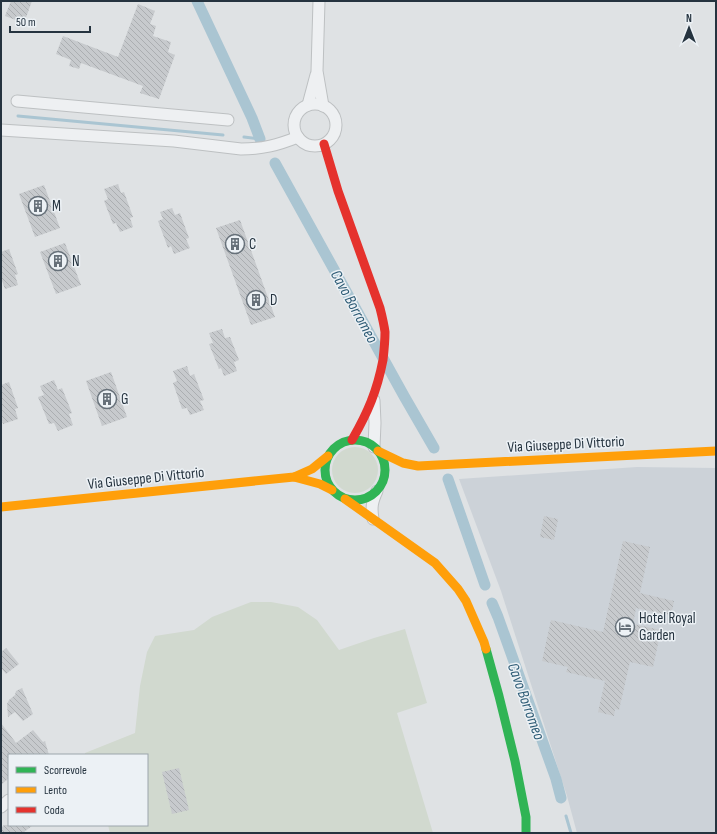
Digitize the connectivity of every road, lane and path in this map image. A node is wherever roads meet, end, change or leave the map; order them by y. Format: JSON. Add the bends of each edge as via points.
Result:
{"nodes":[{"id":1,"x":319,"y":1,"type":"edge"},
{"id":2,"x":317,"y":71,"type":"junction"},
{"id":3,"x":17,"y":102,"type":"dead end"},
{"id":4,"x":308,"y":105,"type":"junction"},
{"id":5,"x":323,"y":106,"type":"junction"},
{"id":6,"x":228,"y":120,"type":"dead end"},
{"id":7,"x":1,"y":130,"type":"edge"},
{"id":8,"x":298,"y":137,"type":"junction"},
{"id":9,"x":324,"y":144,"type":"junction"},
{"id":10,"x":374,"y":397,"type":"junction"},
{"id":11,"x":352,"y":440,"type":"junction"},
{"id":12,"x":376,"y":449,"type":"junction"},
{"id":13,"x":716,"y":451,"type":"edge"},
{"id":14,"x":328,"y":456,"type":"junction"},
{"id":15,"x":418,"y":466,"type":"junction"},
{"id":16,"x":294,"y":477,"type":"junction"},
{"id":17,"x":379,"y":488,"type":"junction"},
{"id":18,"x":332,"y":490,"type":"junction"},
{"id":19,"x":345,"y":499,"type":"junction"},
{"id":20,"x":1,"y":507,"type":"edge"},
{"id":21,"x":373,"y":519,"type":"junction"},
{"id":22,"x":526,"y":833,"type":"edge"}],
"edges":[{"from":1,"to":2,"type":"street"},
{"from":2,"to":4,"type":"street"},
{"from":2,"to":5,"type":"street"},
{"from":3,"to":6,"type":"street"},
{"from":4,"to":5,"type":"street"},
{"from":4,"to":8,"type":"street","via":[[302,108],[295,119],[295,132]]},
{"from":5,"to":9,"type":"street","via":[[329,109],[336,121],[334,135]]},
{"from":7,"to":8,"type":"street","via":[[174,140],[241,149],[275,146]]},
{"from":8,"to":9,"type":"street","via":[[309,146]]},
{"from":9,"to":10,"type":"main road","via":[[332,174],[379,304],[384,328],[382,363]]},
{"from":10,"to":11,"type":"main road"},
{"from":10,"to":12,"type":"street"},
{"from":11,"to":12,"type":"main road","via":[[364,442]]},
{"from":11,"to":14,"type":"main road","via":[[337,446]]},
{"from":12,"to":15,"type":"main road","via":[[403,463]]},
{"from":12,"to":17,"type":"main road","via":[[383,459],[385,470]]},
{"from":13,"to":15,"type":"main road","name":"Via Giuseppe Di Vittorio"},
{"from":14,"to":16,"type":"main road","name":"Via Giuseppe Di Vittorio","via":[[318,466]]},
{"from":14,"to":18,"type":"main road","via":[[325,474]]},
{"from":15,"to":17,"type":"main road","via":[[396,474]]},
{"from":16,"to":18,"type":"main road","name":"Via Giuseppe Di Vittorio"},
{"from":16,"to":20,"type":"main road","name":"Via Giuseppe Di Vittorio"},
{"from":17,"to":19,"type":"main road","via":[[363,499]]},
{"from":17,"to":21,"type":"street","via":[[371,510]]},
{"from":18,"to":19,"type":"main road"},
{"from":19,"to":21,"type":"main road"},
{"from":21,"to":22,"type":"main road","via":[[435,563],[466,601],[484,642],[499,696],[515,761],[526,817]]}]}
